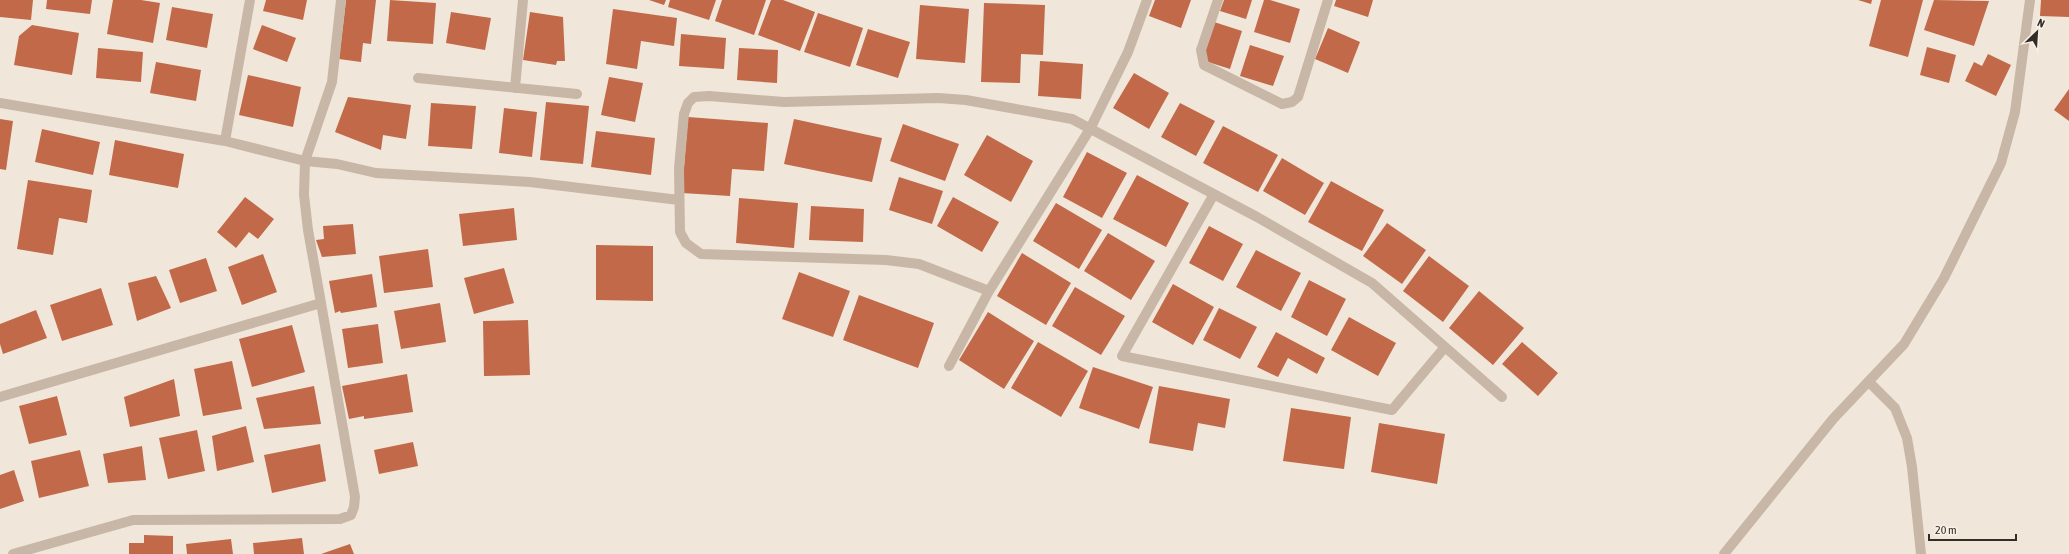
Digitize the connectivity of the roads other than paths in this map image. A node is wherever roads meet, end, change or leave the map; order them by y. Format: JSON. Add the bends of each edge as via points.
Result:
{"nodes":[{"id":1,"x":250,"y":0,"type":"edge"},
{"id":2,"x":341,"y":0,"type":"edge"},
{"id":3,"x":523,"y":0,"type":"edge"},
{"id":4,"x":1147,"y":0,"type":"edge"},
{"id":5,"x":1218,"y":0,"type":"edge"},
{"id":6,"x":1328,"y":0,"type":"edge"},
{"id":7,"x":2030,"y":0,"type":"edge"},
{"id":8,"x":418,"y":78,"type":"dead end"},
{"id":9,"x":515,"y":88,"type":"junction"},
{"id":10,"x":577,"y":94,"type":"dead end"},
{"id":11,"x":0,"y":103,"type":"edge"},
{"id":12,"x":1090,"y":129,"type":"junction"},
{"id":13,"x":225,"y":141,"type":"junction"},
{"id":14,"x":305,"y":161,"type":"junction"},
{"id":15,"x":1214,"y":194,"type":"junction"},
{"id":16,"x":679,"y":200,"type":"junction"},
{"id":17,"x":989,"y":291,"type":"junction"},
{"id":18,"x":321,"y":303,"type":"junction"},
{"id":19,"x":1445,"y":348,"type":"junction"},
{"id":20,"x":949,"y":366,"type":"dead end"},
{"id":21,"x":1868,"y":382,"type":"junction"},
{"id":22,"x":0,"y":396,"type":"edge"},
{"id":23,"x":1502,"y":397,"type":"dead end"},
{"id":24,"x":13,"y":554,"type":"edge"},
{"id":25,"x":1724,"y":554,"type":"edge"},
{"id":26,"x":1921,"y":554,"type":"edge"}],
"edges":[{"from":1,"to":13,"type":"street"},
{"from":2,"to":14,"type":"street","via":[[332,82]]},
{"from":3,"to":9,"type":"street"},
{"from":4,"to":12,"type":"street","via":[[1128,52]]},
{"from":5,"to":6,"type":"street","via":[[1201,50],[1204,65],[1282,104],[1287,104],[1298,97]]},
{"from":7,"to":21,"type":"street","via":[[2015,112],[2001,163],[1944,278],[1904,344]]},
{"from":8,"to":9,"type":"street"},
{"from":9,"to":10,"type":"street"},
{"from":11,"to":13,"type":"street"},
{"from":12,"to":15,"type":"street"},
{"from":12,"to":16,"type":"street","via":[[1072,119],[966,100],[938,98],[784,102],[694,97],[688,102],[684,114]]},
{"from":12,"to":17,"type":"street"},
{"from":13,"to":14,"type":"street"},
{"from":14,"to":16,"type":"street","via":[[337,164],[376,173],[530,182]]},
{"from":14,"to":18,"type":"street","via":[[304,195]]},
{"from":15,"to":19,"type":"street","via":[[1372,283]]},
{"from":15,"to":19,"type":"street","via":[[1122,356],[1392,410]]},
{"from":16,"to":17,"type":"street","via":[[680,232],[686,243],[701,254],[886,260],[919,264]]},
{"from":17,"to":20,"type":"street"},
{"from":18,"to":22,"type":"street"},
{"from":18,"to":24,"type":"street","via":[[355,497],[351,515],[340,519],[133,520]]},
{"from":19,"to":23,"type":"street"},
{"from":21,"to":25,"type":"street","via":[[1833,419]]},
{"from":21,"to":26,"type":"street","via":[[1895,408],[1907,438]]}]}
